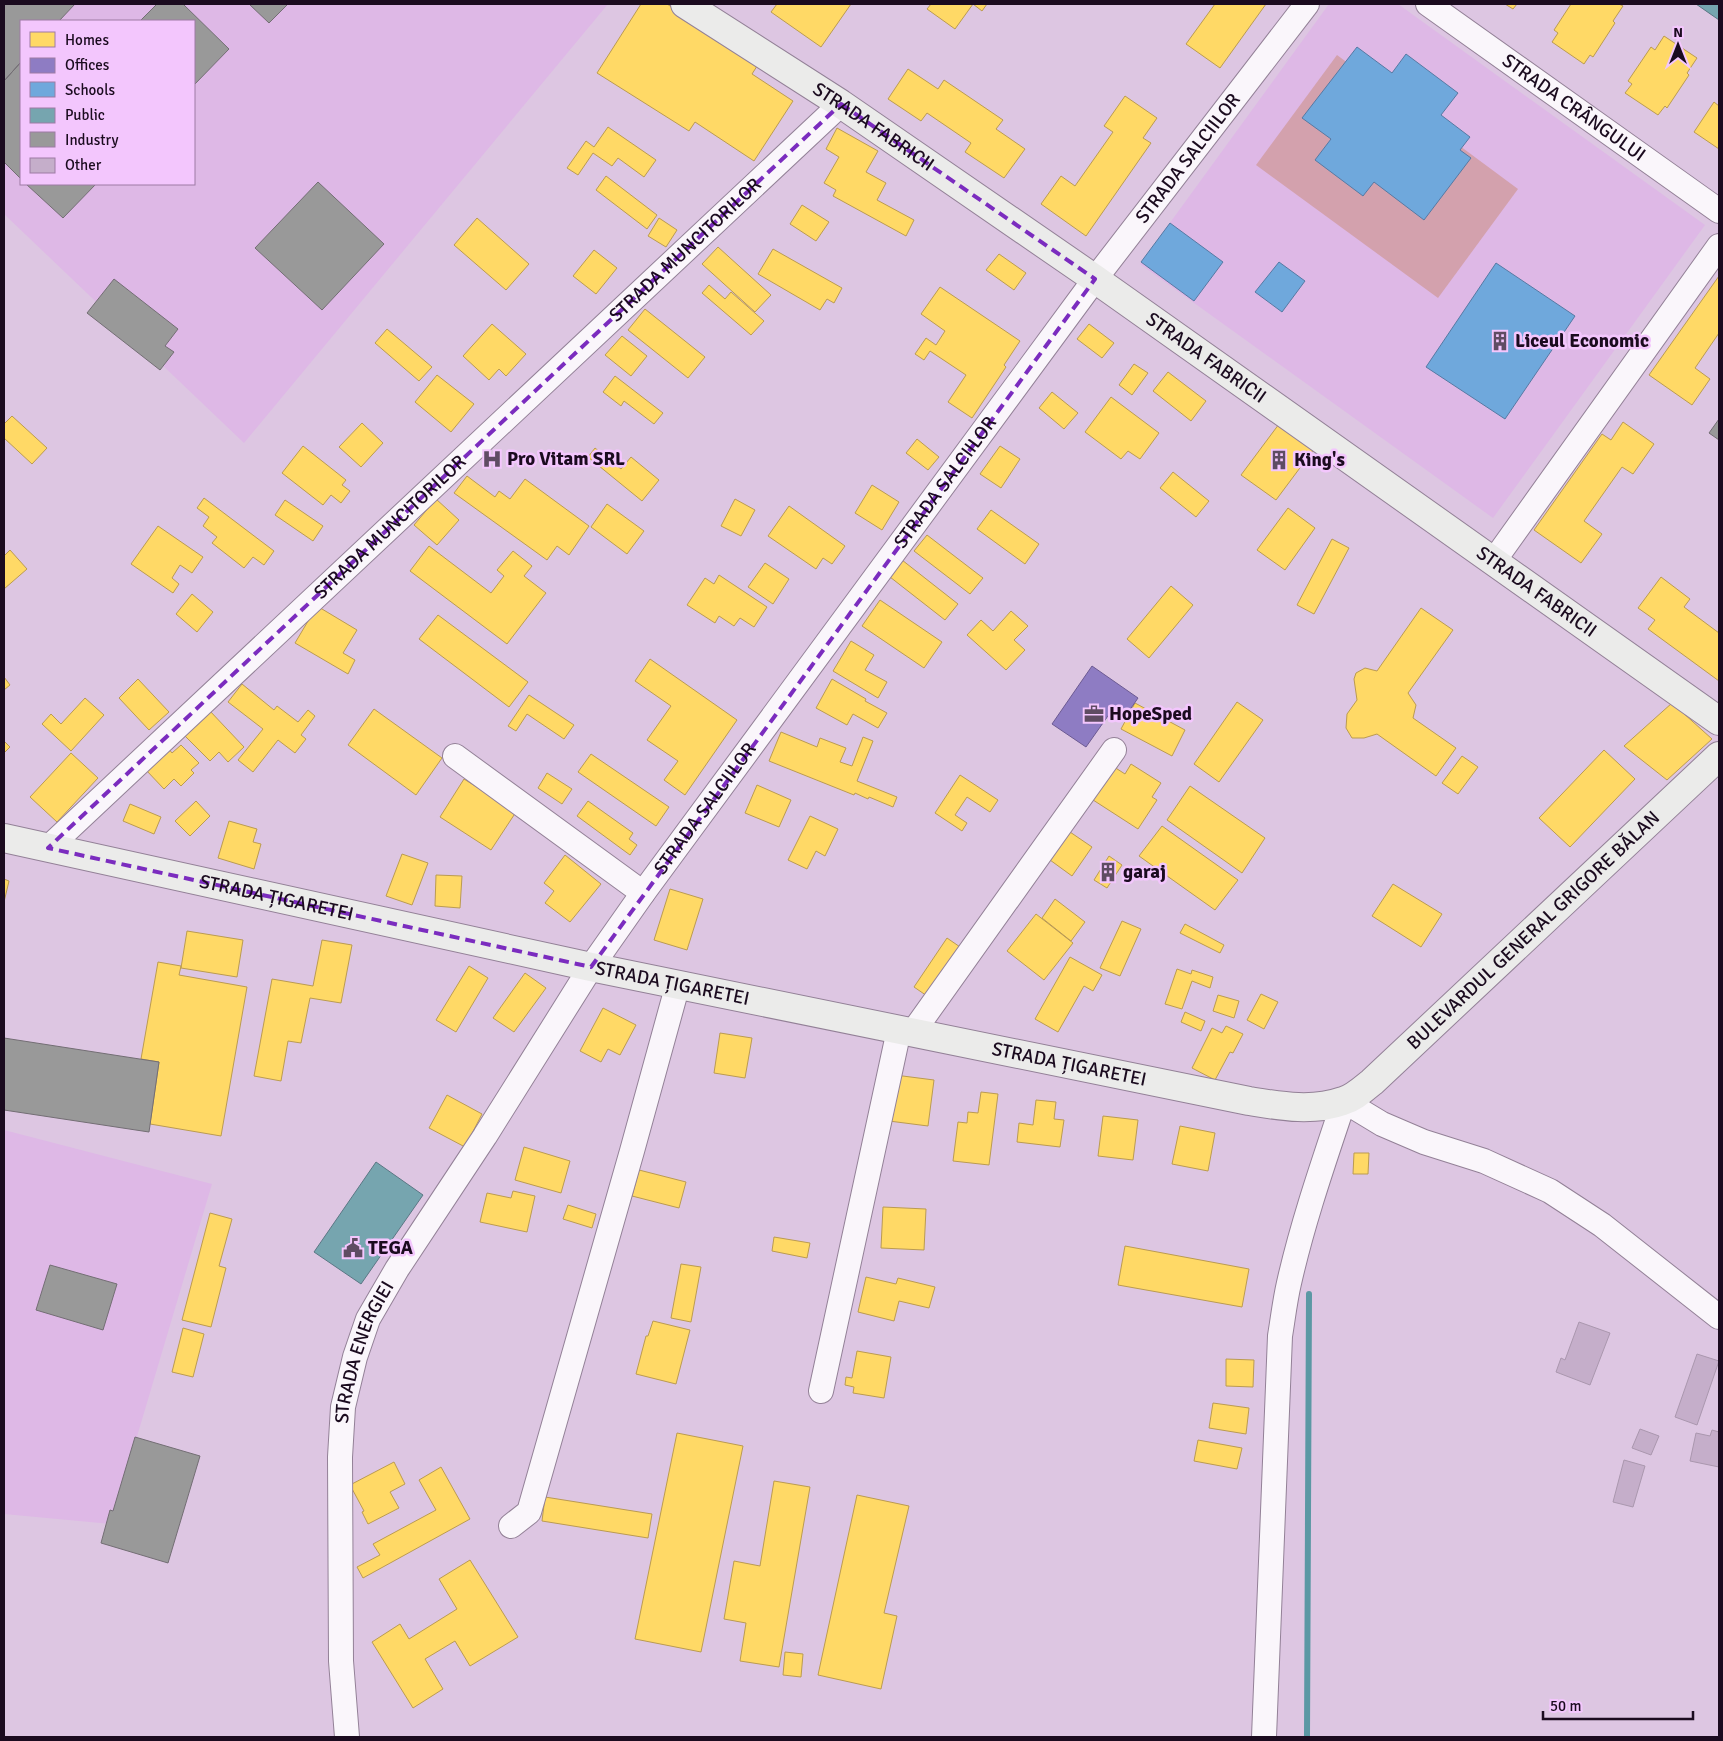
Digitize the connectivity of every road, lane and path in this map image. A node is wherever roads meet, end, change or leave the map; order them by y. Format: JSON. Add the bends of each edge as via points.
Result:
{"nodes":[{"id":1,"x":685,"y":4,"type":"edge"},
{"id":2,"x":1307,"y":4,"type":"edge"},
{"id":3,"x":1428,"y":4,"type":"edge"},
{"id":4,"x":840,"y":104,"type":"junction"},
{"id":5,"x":1719,"y":210,"type":"edge"},
{"id":6,"x":1719,"y":246,"type":"edge"},
{"id":7,"x":1095,"y":279,"type":"junction"},
{"id":8,"x":1493,"y":562,"type":"junction"},
{"id":9,"x":1719,"y":722,"type":"edge"},
{"id":10,"x":1114,"y":750,"type":"dead end"},
{"id":11,"x":455,"y":756,"type":"dead end"},
{"id":12,"x":1719,"y":756,"type":"edge"},
{"id":13,"x":4,"y":838,"type":"edge"},
{"id":14,"x":48,"y":848,"type":"junction"},
{"id":15,"x":643,"y":893,"type":"junction"},
{"id":16,"x":591,"y":967,"type":"junction"},
{"id":17,"x":678,"y":984,"type":"junction"},
{"id":18,"x":906,"y":1031,"type":"junction"},
{"id":19,"x":1344,"y":1101,"type":"junction"},
{"id":20,"x":1719,"y":1316,"type":"edge"},
{"id":21,"x":821,"y":1391,"type":"dead end"},
{"id":22,"x":511,"y":1526,"type":"dead end"},
{"id":23,"x":347,"y":1737,"type":"edge"},
{"id":24,"x":1264,"y":1737,"type":"edge"}],
"edges":[{"from":1,"to":4,"type":"main road","name":"STRADA FABRICII"},
{"from":2,"to":7,"type":"street","name":"STRADA SALCIILOR"},
{"from":3,"to":5,"type":"street","name":"STRADA CRÂNGULUI"},
{"from":4,"to":7,"type":"main road","name":"STRADA FABRICII"},
{"from":4,"to":14,"type":"street","name":"STRADA MUNCITORILOR"},
{"from":6,"to":8,"type":"street"},
{"from":7,"to":8,"type":"main road","name":"STRADA FABRICII"},
{"from":7,"to":15,"type":"street","name":"STRADA SALCIILOR"},
{"from":8,"to":9,"type":"main road","name":"STRADA FABRICII"},
{"from":10,"to":18,"type":"street"},
{"from":11,"to":15,"type":"street"},
{"from":12,"to":19,"type":"main road","name":"BULEVARDUL GENERAL GRIGORE BĂLAN","via":[[1372,1082]]},
{"from":13,"to":14,"type":"main road","name":"STRADA ȚIGARETEI"},
{"from":14,"to":16,"type":"main road","name":"STRADA ȚIGARETEI"},
{"from":15,"to":16,"type":"street","name":"STRADA SALCIILOR"},
{"from":16,"to":17,"type":"main road","name":"STRADA ȚIGARETEI"},
{"from":16,"to":23,"type":"street","name":"STRADA ENERGIEI","via":[[397,1269],[368,1319],[354,1357],[343,1407],[340,1457],[342,1661]]},
{"from":17,"to":18,"type":"main road","name":"STRADA ȚIGARETEI"},
{"from":17,"to":22,"type":"street","via":[[529,1512]]},
{"from":18,"to":19,"type":"main road","name":"STRADA ȚIGARETEI","via":[[1272,1104],[1319,1107]]},
{"from":18,"to":21,"type":"street"},
{"from":19,"to":20,"type":"street","via":[[1382,1124],[1424,1142],[1484,1160],[1550,1191],[1602,1225]]},
{"from":19,"to":24,"type":"street","via":[[1301,1234],[1280,1336]]}]}
